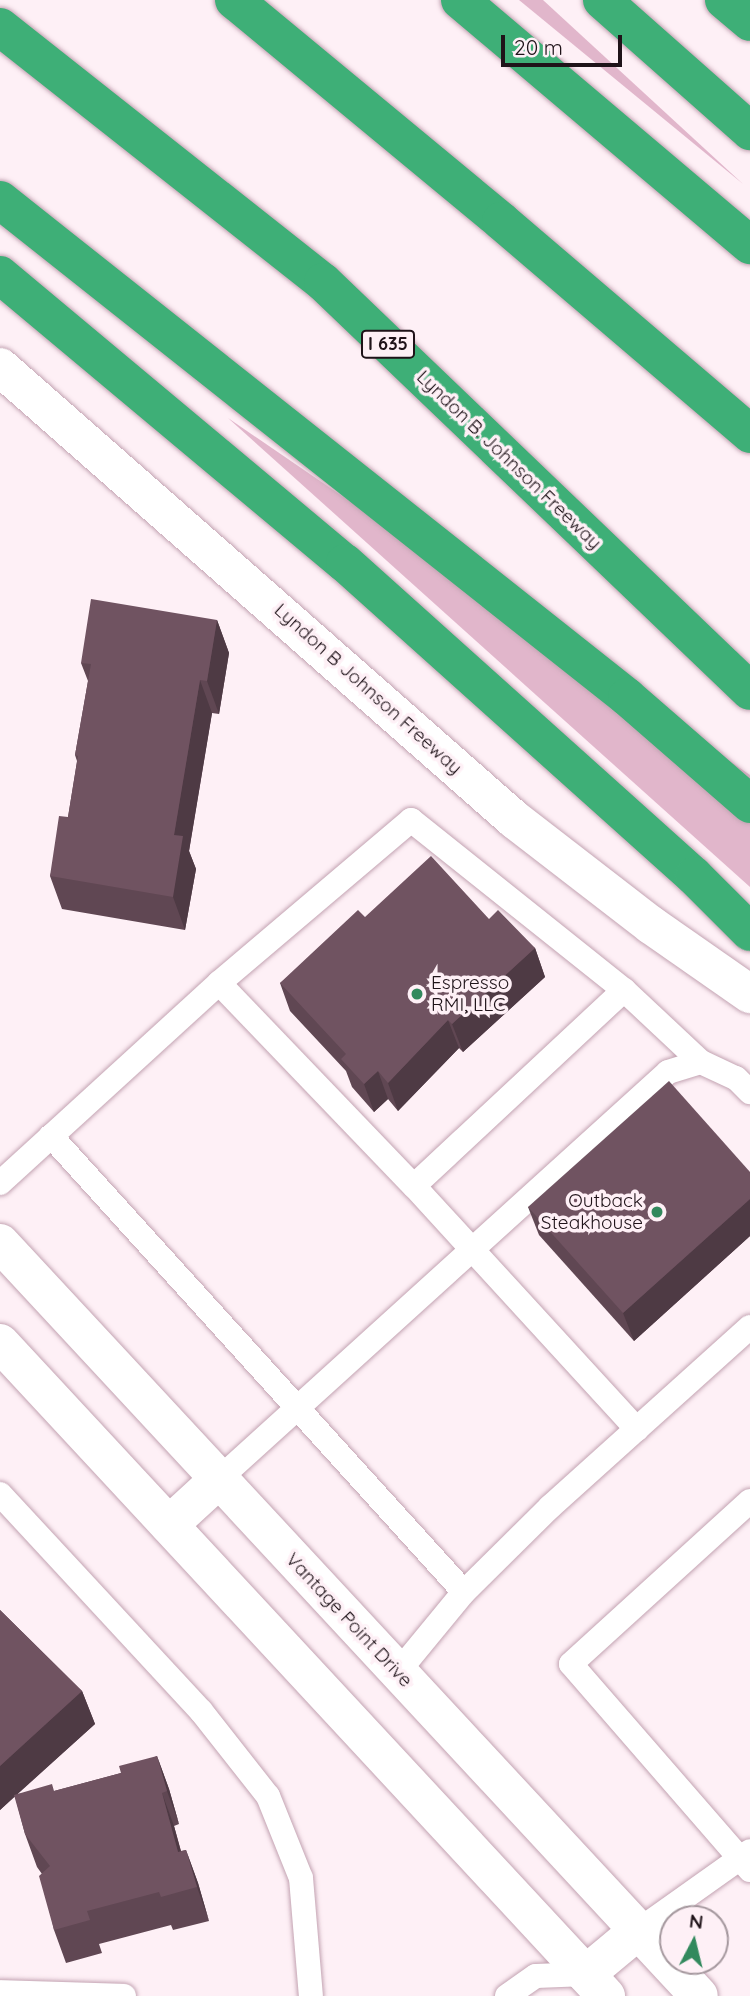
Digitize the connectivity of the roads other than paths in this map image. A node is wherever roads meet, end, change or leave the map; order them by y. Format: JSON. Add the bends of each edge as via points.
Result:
{"nodes":[{"id":1,"x":234,"y":0,"type":"edge"},
{"id":2,"x":460,"y":0,"type":"edge"},
{"id":3,"x":602,"y":0,"type":"edge"},
{"id":4,"x":724,"y":0,"type":"edge"},
{"id":5,"x":750,"y":22,"type":"edge"},
{"id":6,"x":0,"y":27,"type":"edge"},
{"id":7,"x":750,"y":131,"type":"edge"},
{"id":8,"x":0,"y":200,"type":"edge"},
{"id":9,"x":750,"y":245,"type":"edge"},
{"id":10,"x":0,"y":275,"type":"edge"},
{"id":11,"x":0,"y":366,"type":"edge"},
{"id":12,"x":750,"y":434,"type":"edge"},
{"id":13,"x":750,"y":691,"type":"edge"},
{"id":14,"x":750,"y":804,"type":"edge"},
{"id":15,"x":750,"y":932,"type":"edge"},
{"id":16,"x":219,"y":983,"type":"junction"},
{"id":17,"x":624,"y":990,"type":"junction"},
{"id":18,"x":750,"y":994,"type":"edge"},
{"id":19,"x":701,"y":1062,"type":"junction"},
{"id":20,"x":750,"y":1092,"type":"edge"},
{"id":21,"x":51,"y":1136,"type":"junction"},
{"id":22,"x":0,"y":1183,"type":"edge"},
{"id":23,"x":414,"y":1186,"type":"junction"},
{"id":24,"x":0,"y":1243,"type":"edge"},
{"id":25,"x":471,"y":1250,"type":"junction"},
{"id":26,"x":750,"y":1326,"type":"edge"},
{"id":27,"x":0,"y":1343,"type":"edge"},
{"id":28,"x":297,"y":1406,"type":"junction"},
{"id":29,"x":637,"y":1429,"type":"junction"},
{"id":30,"x":218,"y":1480,"type":"junction"},
{"id":31,"x":0,"y":1494,"type":"edge"},
{"id":32,"x":750,"y":1501,"type":"edge"},
{"id":33,"x":169,"y":1525,"type":"junction"},
{"id":34,"x":464,"y":1592,"type":"junction"},
{"id":35,"x":398,"y":1672,"type":"junction"},
{"id":36,"x":747,"y":1860,"type":"edge"},
{"id":37,"x":639,"y":1930,"type":"junction"},
{"id":38,"x":592,"y":1989,"type":"edge"},
{"id":39,"x":0,"y":1992,"type":"edge"},
{"id":40,"x":59,"y":1995,"type":"edge"},
{"id":41,"x":124,"y":1996,"type":"edge"},
{"id":42,"x":311,"y":1996,"type":"edge"},
{"id":43,"x":507,"y":1996,"type":"edge"},
{"id":44,"x":699,"y":1996,"type":"edge"}],
"edges":[{"from":1,"to":12,"type":"highway"},
{"from":2,"to":9,"type":"highway"},
{"from":3,"to":7,"type":"highway"},
{"from":4,"to":5,"type":"highway"},
{"from":6,"to":13,"type":"highway","name":"Lyndon B. Johnson Freeway","number":"I 635","via":[[323,282]]},
{"from":8,"to":14,"type":"highway","via":[[626,697]]},
{"from":10,"to":15,"type":"highway","via":[[345,564],[694,876]]},
{"from":11,"to":18,"type":"street","name":"Lyndon B Johnson Freeway","via":[[515,820]]},
{"from":16,"to":17,"type":"lane","via":[[411,820]]},
{"from":16,"to":21,"type":"lane"},
{"from":16,"to":23,"type":"lane"},
{"from":17,"to":19,"type":"lane"},
{"from":17,"to":23,"type":"lane"},
{"from":19,"to":20,"type":"lane","via":[[736,1078]]},
{"from":19,"to":25,"type":"lane","via":[[668,1072]]},
{"from":21,"to":22,"type":"lane"},
{"from":21,"to":28,"type":"lane"},
{"from":23,"to":25,"type":"lane"},
{"from":24,"to":30,"type":"street","name":"Vantage Point Drive"},
{"from":25,"to":28,"type":"lane"},
{"from":25,"to":29,"type":"lane"},
{"from":26,"to":29,"type":"lane"},
{"from":27,"to":33,"type":"street"},
{"from":28,"to":30,"type":"lane"},
{"from":28,"to":34,"type":"lane"},
{"from":29,"to":34,"type":"lane"},
{"from":30,"to":33,"type":"street"},
{"from":30,"to":35,"type":"street","name":"Vantage Point Drive"},
{"from":31,"to":42,"type":"lane","via":[[201,1711],[268,1796],[301,1878]]},
{"from":32,"to":36,"type":"lane","via":[[571,1664]]},
{"from":33,"to":38,"type":"street"},
{"from":34,"to":35,"type":"lane"},
{"from":35,"to":37,"type":"street","name":"Vantage Point Drive"},
{"from":36,"to":37,"type":"lane"},
{"from":37,"to":38,"type":"street"},
{"from":37,"to":44,"type":"street","name":"Vantage Point Drive"},
{"from":38,"to":43,"type":"lane","via":[[536,1976]]},
{"from":39,"to":40,"type":"lane"},
{"from":40,"to":41,"type":"lane"}]}
